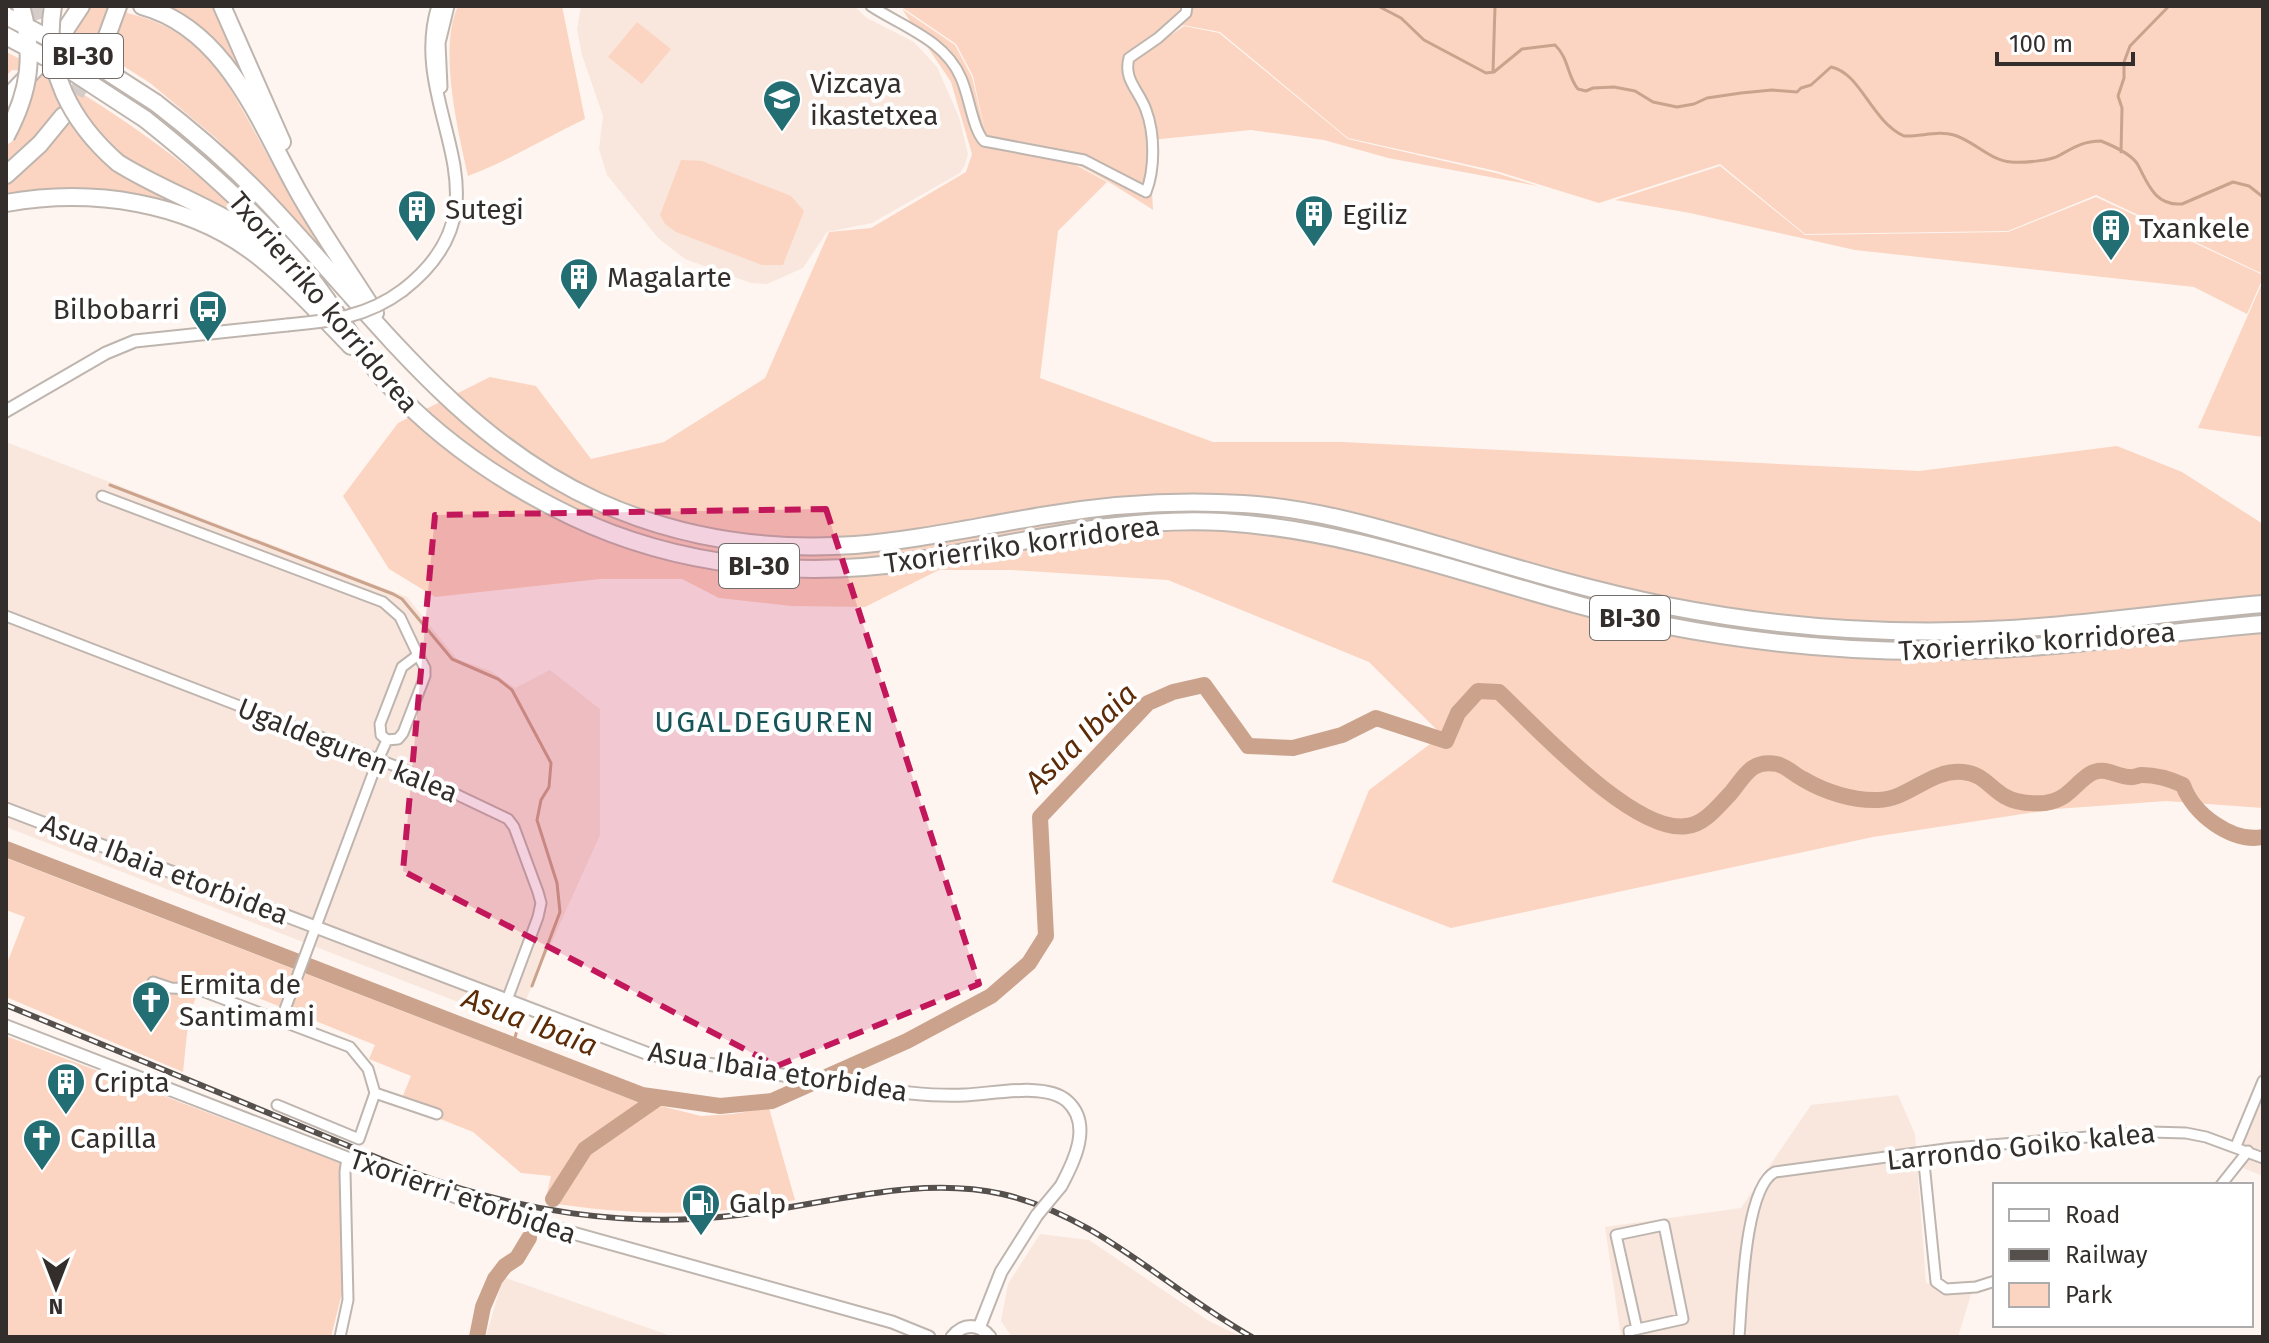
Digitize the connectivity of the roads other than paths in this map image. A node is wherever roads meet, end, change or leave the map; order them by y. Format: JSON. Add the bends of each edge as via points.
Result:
{"nodes":[{"id":1,"x":21,"y":6,"type":"edge"},
{"id":2,"x":53,"y":6,"type":"edge"},
{"id":3,"x":70,"y":6,"type":"edge"},
{"id":4,"x":81,"y":6,"type":"edge"},
{"id":5,"x":118,"y":6,"type":"edge"},
{"id":6,"x":142,"y":6,"type":"edge"},
{"id":7,"x":222,"y":6,"type":"edge"},
{"id":8,"x":438,"y":6,"type":"edge"},
{"id":9,"x":448,"y":6,"type":"edge"},
{"id":10,"x":871,"y":6,"type":"edge"},
{"id":11,"x":1187,"y":6,"type":"edge"},
{"id":12,"x":6,"y":16,"type":"edge"},
{"id":13,"x":6,"y":36,"type":"edge"},
{"id":14,"x":103,"y":47,"type":"tunnel mouth"},
{"id":15,"x":6,"y":85,"type":"edge"},
{"id":16,"x":6,"y":99,"type":"edge"},
{"id":17,"x":63,"y":116,"type":"tunnel mouth"},
{"id":18,"x":445,"y":119,"type":"junction"},
{"id":19,"x":6,"y":136,"type":"edge"},
{"id":20,"x":6,"y":175,"type":"edge"},
{"id":21,"x":6,"y":203,"type":"edge"},
{"id":22,"x":320,"y":227,"type":"junction"},
{"id":23,"x":358,"y":343,"type":"junction"},
{"id":24,"x":397,"y":348,"type":"junction"},
{"id":25,"x":383,"y":379,"type":"junction"},
{"id":26,"x":6,"y":411,"type":"edge"},
{"id":27,"x":102,"y":496,"type":"dead end"},
{"id":28,"x":2263,"y":604,"type":"edge"},
{"id":29,"x":6,"y":616,"type":"edge"},
{"id":30,"x":2263,"y":624,"type":"edge"},
{"id":31,"x":418,"y":655,"type":"junction"},
{"id":32,"x":387,"y":740,"type":"junction"},
{"id":33,"x":378,"y":760,"type":"junction"},
{"id":34,"x":6,"y":809,"type":"edge"},
{"id":35,"x":316,"y":927,"type":"junction"},
{"id":36,"x":153,"y":982,"type":"dead end"},
{"id":37,"x":507,"y":1000,"type":"junction"},
{"id":38,"x":281,"y":1020,"type":"junction"},
{"id":39,"x":6,"y":1026,"type":"edge"},
{"id":40,"x":2263,"y":1081,"type":"edge"},
{"id":41,"x":375,"y":1093,"type":"junction"},
{"id":42,"x":277,"y":1105,"type":"dead end"},
{"id":43,"x":437,"y":1114,"type":"dead end"},
{"id":44,"x":2236,"y":1146,"type":"junction"},
{"id":45,"x":2248,"y":1151,"type":"junction"},
{"id":46,"x":1923,"y":1153,"type":"junction"},
{"id":47,"x":347,"y":1158,"type":"junction"},
{"id":48,"x":2263,"y":1158,"type":"edge"},
{"id":49,"x":2223,"y":1183,"type":"edge"},
{"id":50,"x":1993,"y":1282,"type":"edge"},
{"id":51,"x":979,"y":1328,"type":"junction"},
{"id":52,"x":1633,"y":1333,"type":"edge"},
{"id":53,"x":340,"y":1337,"type":"edge"},
{"id":54,"x":929,"y":1337,"type":"edge"},
{"id":55,"x":952,"y":1337,"type":"edge"},
{"id":56,"x":990,"y":1337,"type":"edge"},
{"id":57,"x":1739,"y":1337,"type":"edge"}],
"edges":[{"from":1,"to":19,"type":"highway","bridge":true,"via":[[31,54],[21,102]]},
{"from":2,"to":23,"type":"highway","bridge":true,"via":[[52,55],[61,88],[79,124],[97,145],[145,180],[259,239]]},
{"from":3,"to":15,"type":"highway","via":[[44,48]]},
{"from":4,"to":16,"type":"highway","via":[[50,53]]},
{"from":5,"to":14,"type":"highway"},
{"from":6,"to":22,"type":"highway","via":[[183,25],[218,57],[245,94]]},
{"from":7,"to":22,"type":"highway"},
{"from":8,"to":18,"type":"street","via":[[431,60]]},
{"from":9,"to":18,"type":"street","via":[[439,54]]},
{"from":10,"to":11,"type":"street","via":[[924,36],[951,59],[984,141],[1084,160],[1146,192],[1152,153],[1146,109],[1126,68],[1129,58],[1186,13]]},
{"from":12,"to":24,"type":"highway","name":"Txorierriko korridorea","number":"BI-30","bridge":true,"via":[[83,56],[193,132],[255,190]]},
{"from":13,"to":23,"type":"highway","name":"Txorierriko korridorea","number":"BI-30","bridge":true,"via":[[145,119],[208,170],[273,234]]},
{"from":17,"to":20,"type":"highway"},
{"from":18,"to":26,"type":"street","bridge":true,"via":[[456,169],[453,214],[436,255],[420,275],[376,308],[348,318],[135,341]]},
{"from":21,"to":25,"type":"highway","via":[[58,197],[119,199],[220,233],[256,254],[293,287]]},
{"from":22,"to":24,"type":"highway"},
{"from":23,"to":25,"type":"highway","name":"Txorierriko korridorea"},
{"from":24,"to":28,"type":"highway","name":"Txorierriko korridorea","number":"BI-30","via":[[478,426],[559,481],[634,517],[734,542],[859,545],[1093,508],[1214,502],[1334,517],[1597,591],[1804,626],[1994,630]]},
{"from":25,"to":30,"type":"highway","name":"Txorierriko korridorea","number":"BI-30","via":[[434,429],[548,504],[648,545],[742,565],[869,566],[1102,527],[1209,522],[1327,536],[1609,614],[1791,644],[1975,650]]},
{"from":27,"to":31,"type":"street","via":[[383,602],[400,617]]},
{"from":29,"to":33,"type":"street","name":"Ugaldeguren kalea"},
{"from":31,"to":32,"type":"street","via":[[402,667],[380,724]]},
{"from":31,"to":32,"type":"street","via":[[425,676],[401,737]]},
{"from":32,"to":33,"type":"street"},
{"from":33,"to":35,"type":"street"},
{"from":33,"to":37,"type":"street","name":"Ugaldeguren kalea","via":[[437,784],[508,819],[514,827],[541,903]]},
{"from":34,"to":35,"type":"street","name":"Asua Ibaia etorbidea"},
{"from":35,"to":37,"type":"street","name":"Asua Ibaia etorbidea"},
{"from":35,"to":38,"type":"street"},
{"from":36,"to":38,"type":"street","via":[[197,989]]},
{"from":37,"to":51,"type":"street","name":"Asua Ibaia etorbidea","bridge":true,"via":[[646,1053],[879,1089],[961,1095],[1036,1091],[1059,1096],[1072,1107],[1080,1142],[1061,1186],[1013,1249]]},
{"from":38,"to":41,"type":"street","via":[[350,1047],[368,1069]]},
{"from":39,"to":47,"type":"street","name":"Txorierri etorbidea"},
{"from":40,"to":44,"type":"street"},
{"from":41,"to":42,"type":"street","via":[[359,1139]]},
{"from":41,"to":43,"type":"street"},
{"from":44,"to":45,"type":"street","name":"Larrondo Goiko kalea"},
{"from":44,"to":46,"type":"street","name":"Larrondo Goiko kalea","via":[[2168,1132]]},
{"from":45,"to":48,"type":"street","name":"Larrondo Goiko kalea"},
{"from":45,"to":49,"type":"street"},
{"from":46,"to":50,"type":"street","via":[[1936,1282],[1946,1289]]},
{"from":46,"to":57,"type":"street","name":"Larrondo Goiko kalea","via":[[1775,1172],[1766,1179],[1752,1212]]},
{"from":47,"to":53,"type":"street","via":[[348,1300]]},
{"from":47,"to":54,"type":"street","name":"Txorierri etorbidea","via":[[551,1229],[892,1322]]},
{"from":51,"to":55,"type":"street","via":[[966,1327]]},
{"from":51,"to":56,"type":"street"},
{"from":52,"to":52,"type":"street","via":[[1683,1319],[1664,1225],[1616,1235]]}]}
